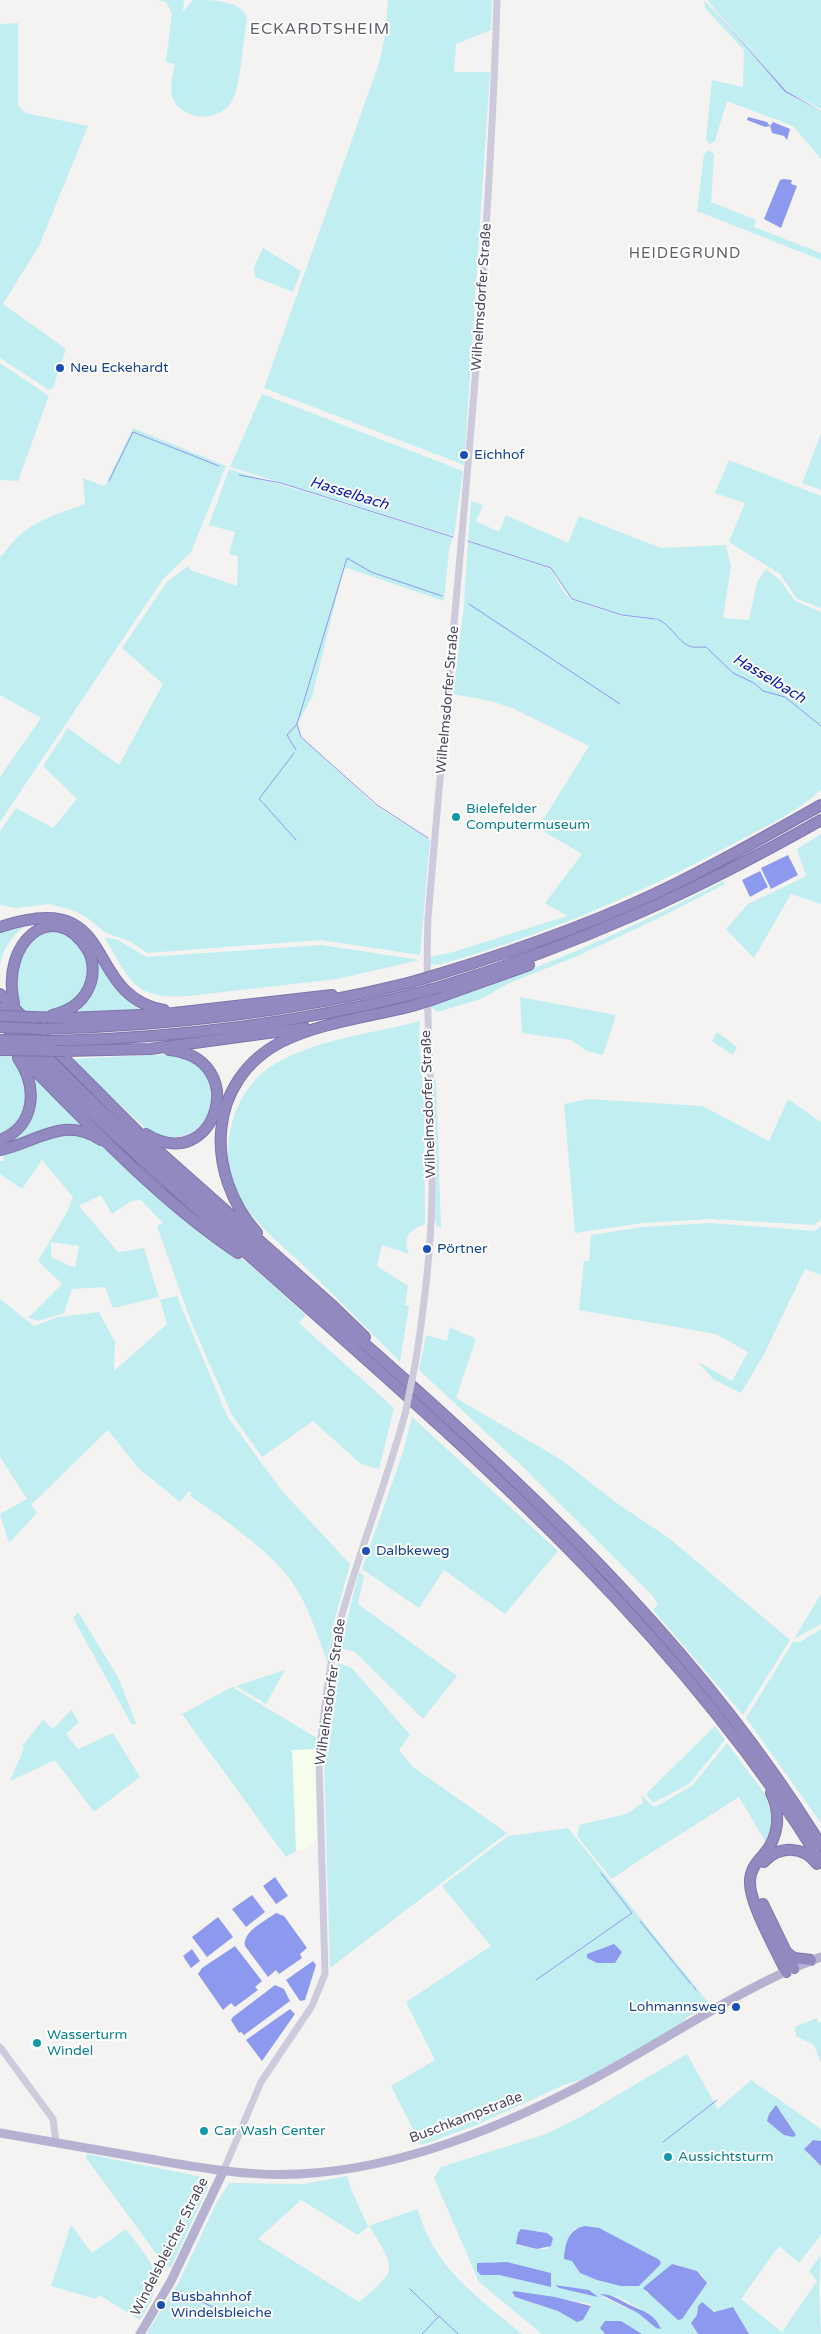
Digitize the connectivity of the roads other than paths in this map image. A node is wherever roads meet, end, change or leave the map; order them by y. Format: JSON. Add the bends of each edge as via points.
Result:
{"nodes":[{"id":1,"x":497,"y":0,"type":"edge"},
{"id":2,"x":821,"y":805,"type":"edge"},
{"id":3,"x":821,"y":820,"type":"edge"},
{"id":4,"x":0,"y":927,"type":"edge"},
{"id":5,"x":0,"y":994,"type":"edge"},
{"id":6,"x":361,"y":994,"type":"junction"},
{"id":7,"x":411,"y":1000,"type":"junction"},
{"id":8,"x":0,"y":1008,"type":"edge"},
{"id":9,"x":180,"y":1011,"type":"junction"},
{"id":10,"x":0,"y":1016,"type":"edge"},
{"id":11,"x":0,"y":1021,"type":"edge"},
{"id":12,"x":342,"y":1022,"type":"junction"},
{"id":13,"x":38,"y":1024,"type":"junction"},
{"id":14,"x":0,"y":1028,"type":"edge"},
{"id":15,"x":0,"y":1037,"type":"edge"},
{"id":16,"x":150,"y":1049,"type":"junction"},
{"id":17,"x":0,"y":1050,"type":"edge"},
{"id":18,"x":131,"y":1124,"type":"junction"},
{"id":19,"x":0,"y":1140,"type":"edge"},
{"id":20,"x":0,"y":1150,"type":"edge"},
{"id":21,"x":115,"y":1150,"type":"junction"},
{"id":22,"x":288,"y":1267,"type":"junction"},
{"id":23,"x":276,"y":1279,"type":"junction"},
{"id":24,"x":390,"y":1366,"type":"junction"},
{"id":25,"x":764,"y":1774,"type":"junction"},
{"id":26,"x":796,"y":1806,"type":"junction"},
{"id":27,"x":821,"y":1828,"type":"edge"},
{"id":28,"x":821,"y":1845,"type":"edge"},
{"id":29,"x":821,"y":1862,"type":"edge"},
{"id":30,"x":821,"y":1869,"type":"edge"},
{"id":31,"x":785,"y":1951,"type":"junction"},
{"id":32,"x":816,"y":1959,"type":"edge"},
{"id":33,"x":790,"y":1970,"type":"junction"},
{"id":34,"x":0,"y":2047,"type":"edge"},
{"id":35,"x":0,"y":2133,"type":"edge"},
{"id":36,"x":56,"y":2142,"type":"junction"},
{"id":37,"x":224,"y":2172,"type":"junction"},
{"id":38,"x":140,"y":2334,"type":"edge"}],
"edges":[{"from":1,"to":37,"type":"street","name":"Wilhelmsdorfer Straße","bridge":true,"via":[[493,134],[478,349],[428,918],[426,984],[432,1212],[426,1292],[405,1414],[343,1610],[321,1739],[325,1974],[312,2006],[261,2082]]},
{"from":2,"to":6,"type":"highway","bridge":true,"via":[[722,860],[630,905],[526,947]]},
{"from":3,"to":7,"type":"highway","bridge":true,"via":[[679,896],[569,944]]},
{"from":4,"to":9,"type":"highway","via":[[44,916],[75,925],[89,936],[116,981],[130,996],[153,1008]]},
{"from":5,"to":13,"type":"highway"},
{"from":6,"to":9,"type":"highway","via":[[279,999]]},
{"from":6,"to":13,"type":"highway","via":[[262,1013],[195,1021],[122,1026]]},
{"from":7,"to":12,"type":"highway"},
{"from":7,"to":15,"type":"highway","bridge":true,"via":[[240,1028],[123,1039]]},
{"from":8,"to":24,"type":"highway","via":[[46,1057],[153,1159]]},
{"from":9,"to":13,"type":"highway"},
{"from":10,"to":13,"type":"highway","bridge":true},
{"from":11,"to":23,"type":"highway","via":[[147,1165]]},
{"from":12,"to":16,"type":"highway"},
{"from":12,"to":22,"type":"highway","via":[[284,1041],[259,1057],[235,1086],[222,1122],[221,1164],[232,1197],[250,1224]]},
{"from":13,"to":13,"type":"highway","via":[[9,996],[3,978],[4,962],[10,947],[20,936],[34,928],[50,926],[70,932],[85,946],[91,961],[92,979],[86,994],[74,1007]]},
{"from":13,"to":14,"type":"highway","bridge":true},
{"from":13,"to":18,"type":"highway"},
{"from":15,"to":19,"type":"highway","via":[[22,1063],[32,1092],[30,1110],[23,1124],[16,1132]]},
{"from":15,"to":21,"type":"highway"},
{"from":16,"to":17,"type":"highway","bridge":true},
{"from":16,"to":18,"type":"highway","via":[[184,1053],[201,1062],[216,1083],[217,1111],[201,1133],[179,1142],[152,1138]]},
{"from":18,"to":22,"type":"highway"},
{"from":20,"to":21,"type":"highway","via":[[44,1133],[71,1129],[97,1137]]},
{"from":21,"to":23,"type":"highway","via":[[206,1230]]},
{"from":22,"to":24,"type":"highway","via":[[350,1322]]},
{"from":23,"to":25,"type":"highway","via":[[443,1428],[558,1538],[669,1656]]},
{"from":24,"to":26,"type":"highway","via":[[515,1481],[637,1604],[734,1720]]},
{"from":25,"to":29,"type":"highway"},
{"from":25,"to":33,"type":"highway","via":[[778,1822],[771,1844],[752,1870],[750,1888]]},
{"from":26,"to":27,"type":"highway"},
{"from":26,"to":28,"type":"highway"},
{"from":30,"to":31,"type":"highway","via":[[812,1857],[792,1849],[774,1853],[760,1868],[757,1890]]},
{"from":31,"to":32,"type":"highway","via":[[794,1958]]},
{"from":31,"to":33,"type":"highway"},
{"from":32,"to":33,"type":"main road","name":"Buschkampstraße"},
{"from":33,"to":37,"type":"main road","name":"Buschkampstraße","via":[[594,2078],[530,2109],[449,2142],[408,2155],[313,2173]]},
{"from":34,"to":36,"type":"street","via":[[52,2119]]},
{"from":35,"to":36,"type":"main road","name":"Buschkampstraße"},
{"from":36,"to":37,"type":"main road","name":"Buschkampstraße"},
{"from":37,"to":38,"type":"main road","name":"Windelsbleicher Straße","via":[[171,2281]]}]}
